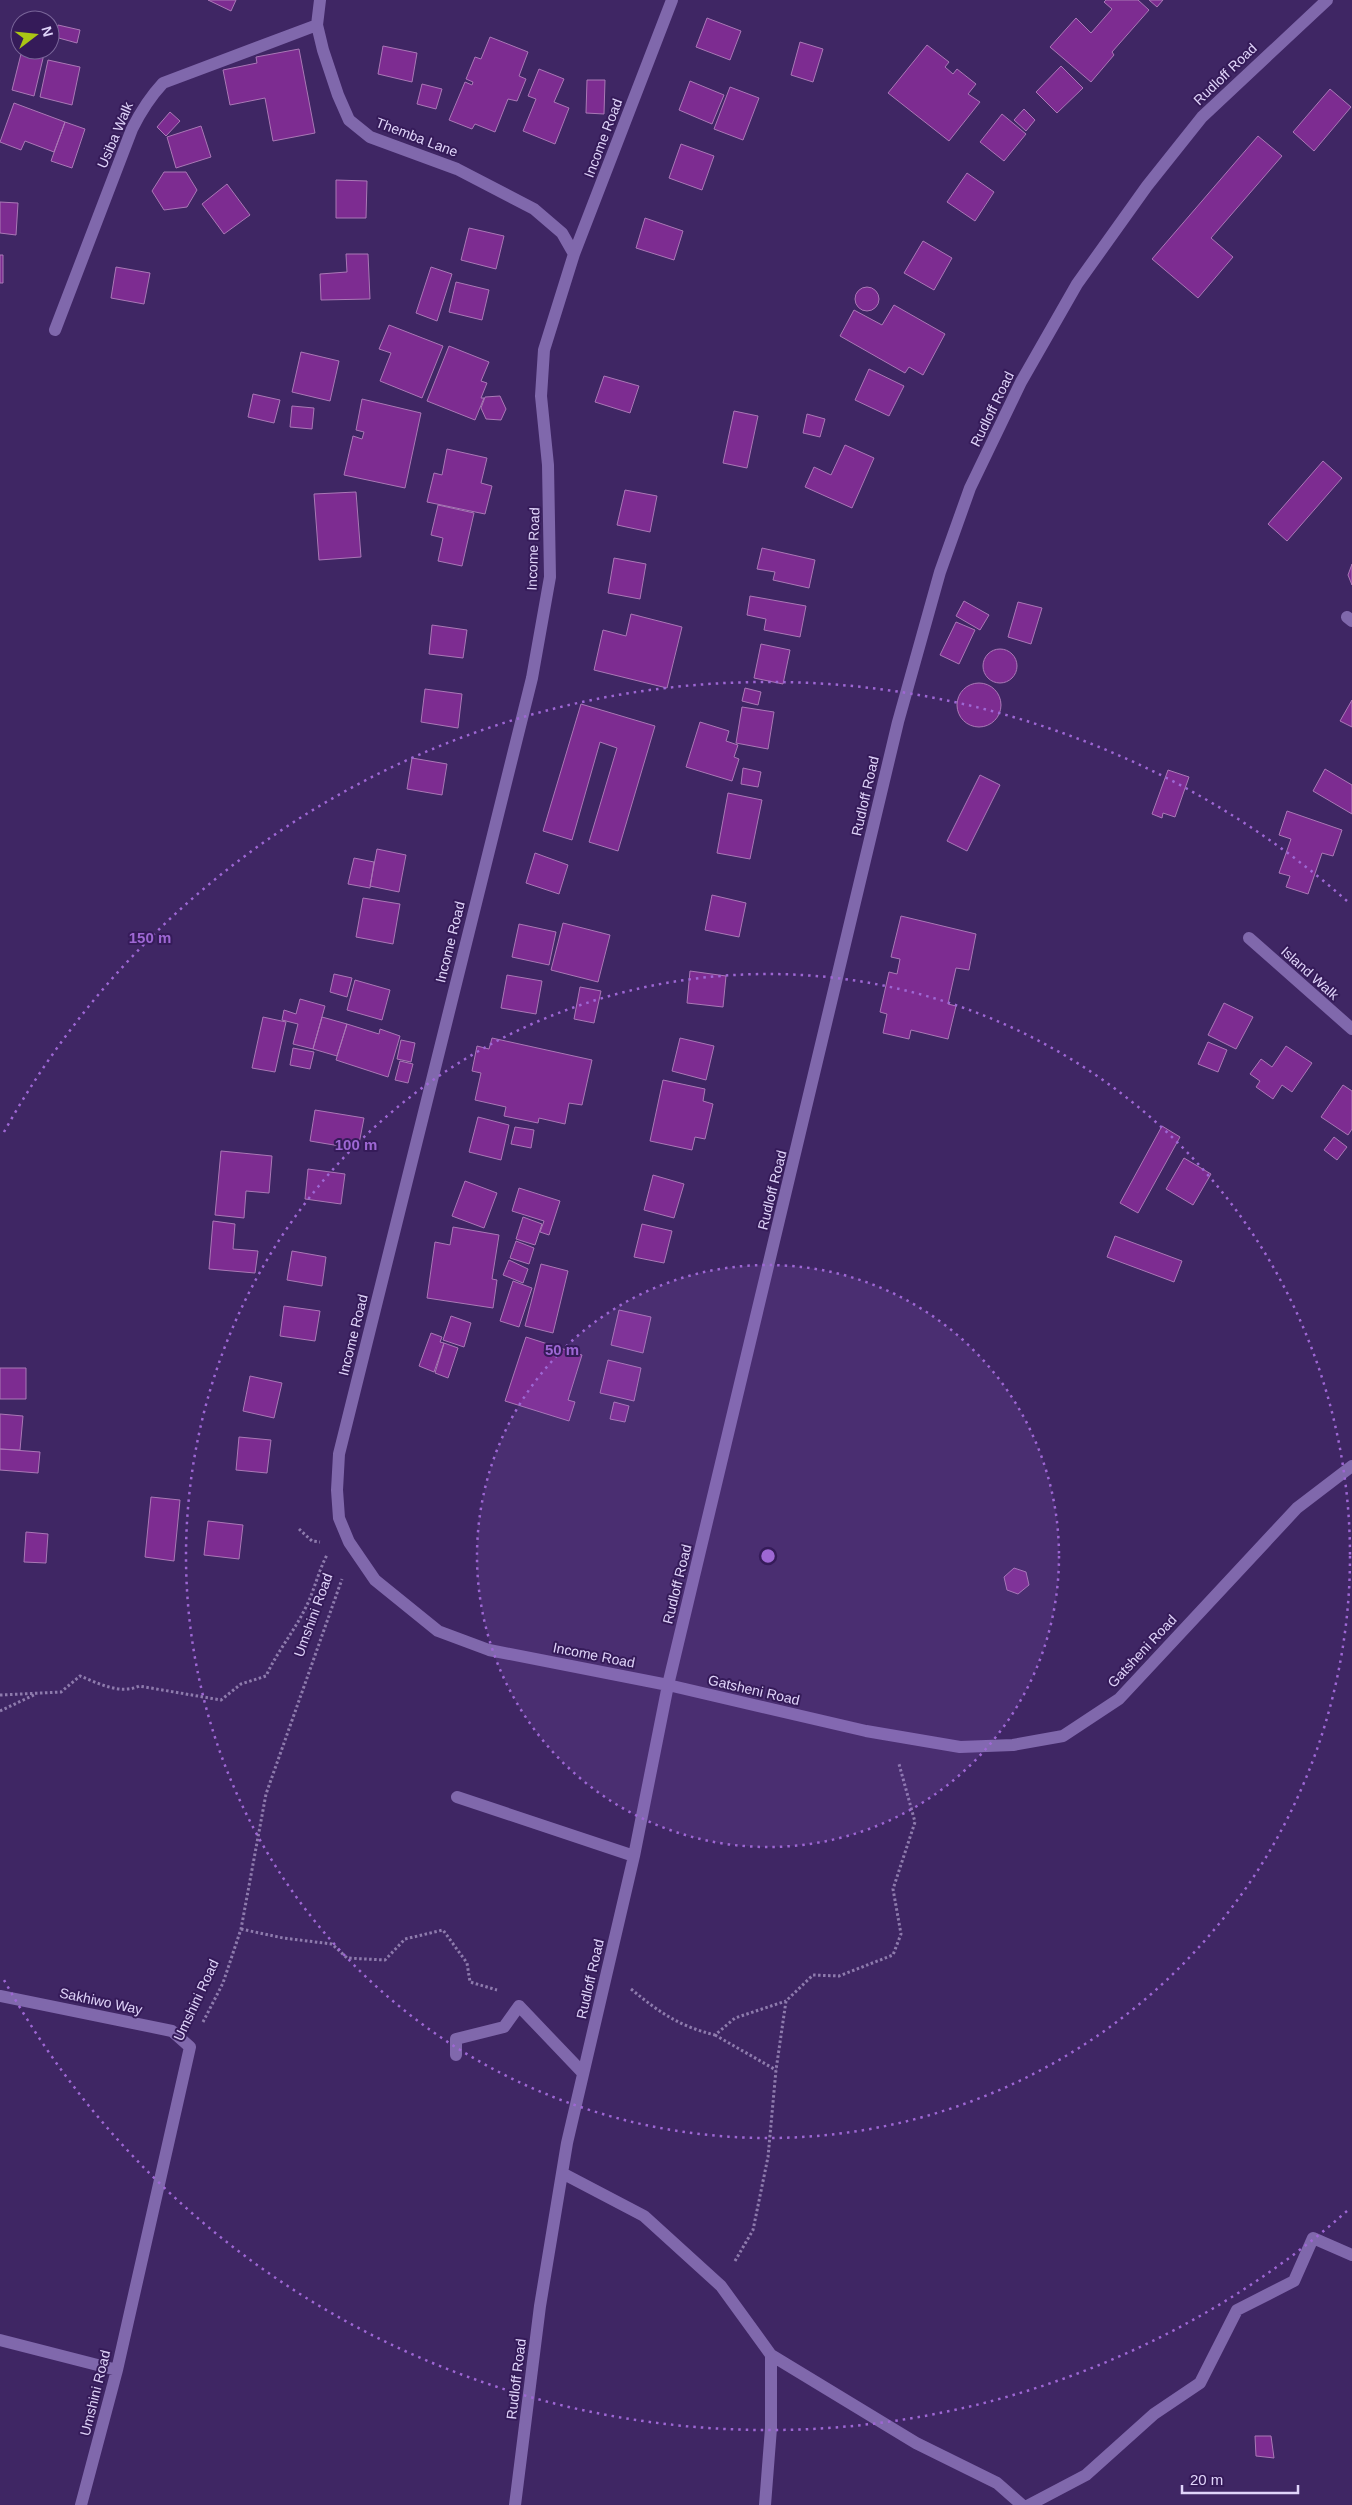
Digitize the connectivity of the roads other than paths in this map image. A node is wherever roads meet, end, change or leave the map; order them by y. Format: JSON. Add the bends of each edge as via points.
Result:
{"nodes":[{"id":1,"x":320,"y":0,"type":"edge"},
{"id":2,"x":672,"y":0,"type":"edge"},
{"id":3,"x":1327,"y":0,"type":"edge"},
{"id":4,"x":318,"y":25,"type":"junction"},
{"id":5,"x":574,"y":254,"type":"junction"},
{"id":6,"x":55,"y":330,"type":"dead end"},
{"id":7,"x":1249,"y":938,"type":"dead end"},
{"id":8,"x":1352,"y":1029,"type":"edge"},
{"id":9,"x":1352,"y":1466,"type":"edge"},
{"id":10,"x":668,"y":1686,"type":"junction"},
{"id":11,"x":458,"y":1797,"type":"dead end"},
{"id":12,"x":634,"y":1856,"type":"junction"},
{"id":13,"x":0,"y":1996,"type":"edge"},
{"id":14,"x":190,"y":2047,"type":"joint"},
{"id":15,"x":456,"y":2055,"type":"dead end"},
{"id":16,"x":583,"y":2073,"type":"junction"},
{"id":17,"x":562,"y":2173,"type":"junction"},
{"id":18,"x":1352,"y":2255,"type":"edge"},
{"id":19,"x":0,"y":2340,"type":"edge"},
{"id":20,"x":772,"y":2355,"type":"junction"},
{"id":21,"x":117,"y":2370,"type":"junction"},
{"id":22,"x":81,"y":2505,"type":"edge"},
{"id":23,"x":515,"y":2505,"type":"edge"},
{"id":24,"x":765,"y":2505,"type":"edge"},
{"id":25,"x":1022,"y":2505,"type":"edge"},
{"id":26,"x":1028,"y":2505,"type":"edge"}],
"edges":[{"from":1,"to":4,"type":"street","name":"Themba Lane"},
{"from":2,"to":5,"type":"street","name":"Income Road"},
{"from":3,"to":10,"type":"street","name":"Rudloff Road","via":[[1202,117],[1147,186],[1077,284],[1021,382],[970,488],[940,572],[898,722]]},
{"from":4,"to":5,"type":"street","name":"Themba Lane","via":[[323,50],[349,120],[370,137],[457,169],[534,209],[562,233]]},
{"from":4,"to":6,"type":"street","name":"Usiba Walk","via":[[163,83],[153,93],[132,128]]},
{"from":5,"to":10,"type":"street","name":"Income Road","via":[[544,350],[541,396],[548,465],[550,576],[542,626],[532,678],[339,1454],[337,1490],[339,1518],[349,1542],[375,1580],[438,1631],[489,1650]]},
{"from":7,"to":8,"type":"street","name":"Island Walk"},
{"from":9,"to":10,"type":"street","name":"Gatsheni Road","via":[[1297,1508],[1119,1699],[1062,1736],[1013,1745],[960,1747],[891,1736]]},
{"from":10,"to":12,"type":"street","name":"Rudloff Road"},
{"from":11,"to":12,"type":"street"},
{"from":12,"to":16,"type":"street","name":"Rudloff Road"},
{"from":13,"to":14,"type":"street","name":"Sakhiwo Way","via":[[172,2031]]},
{"from":14,"to":21,"type":"street","name":"Umshini Road"},
{"from":15,"to":16,"type":"street","via":[[456,2039],[504,2027],[519,2006]]},
{"from":16,"to":17,"type":"street","name":"Rudloff Road"},
{"from":17,"to":20,"type":"street","via":[[644,2216],[721,2286]]},
{"from":17,"to":23,"type":"street","name":"Rudloff Road","via":[[540,2306]]},
{"from":18,"to":26,"type":"street","via":[[1313,2238],[1294,2281],[1237,2310],[1200,2383],[1154,2414],[1086,2475]]},
{"from":19,"to":21,"type":"street"},
{"from":20,"to":24,"type":"street"},
{"from":20,"to":25,"type":"street","via":[[916,2443],[998,2483]]},
{"from":21,"to":22,"type":"street","name":"Umshini Road"}]}
